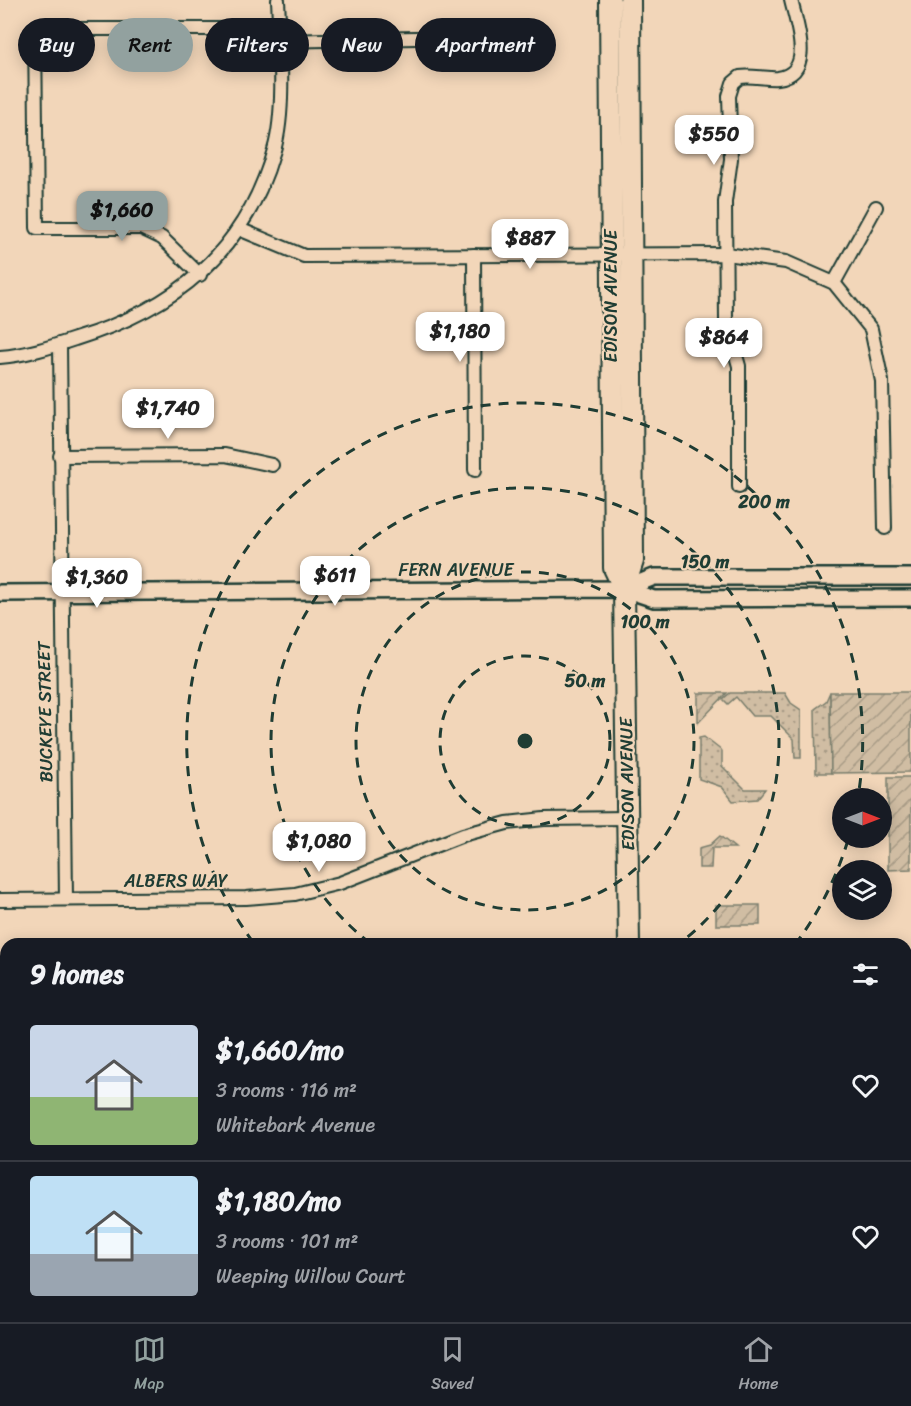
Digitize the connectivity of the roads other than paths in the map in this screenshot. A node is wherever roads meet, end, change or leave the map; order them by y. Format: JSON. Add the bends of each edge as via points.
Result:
{"nodes":[{"id":1,"x":278,"y":0,"type":"edge"},
{"id":2,"x":610,"y":0,"type":"edge"},
{"id":3,"x":630,"y":0,"type":"edge"},
{"id":4,"x":791,"y":0,"type":"edge"},
{"id":5,"x":279,"y":18,"type":"edge"},
{"id":6,"x":205,"y":33,"type":"edge"},
{"id":7,"x":309,"y":35,"type":"edge"},
{"id":8,"x":415,"y":36,"type":"edge"},
{"id":9,"x":281,"y":72,"type":"edge"},
{"id":10,"x":876,"y":207,"type":"dead end"},
{"id":11,"x":240,"y":229,"type":"junction"},
{"id":12,"x":611,"y":254,"type":"junction"},
{"id":13,"x":632,"y":254,"type":"junction"},
{"id":14,"x":726,"y":254,"type":"junction"},
{"id":15,"x":474,"y":255,"type":"junction"},
{"id":16,"x":200,"y":275,"type":"junction"},
{"id":17,"x":834,"y":283,"type":"junction"},
{"id":18,"x":60,"y":344,"type":"junction"},
{"id":19,"x":0,"y":357,"type":"edge"},
{"id":20,"x":60,"y":456,"type":"junction"},
{"id":21,"x":272,"y":465,"type":"dead end"},
{"id":22,"x":476,"y":470,"type":"dead end"},
{"id":23,"x":740,"y":487,"type":"dead end"},
{"id":24,"x":885,"y":528,"type":"dead end"},
{"id":25,"x":911,"y":577,"type":"edge"},
{"id":26,"x":624,"y":589,"type":"junction"},
{"id":27,"x":61,"y":592,"type":"junction"},
{"id":28,"x":0,"y":593,"type":"edge"},
{"id":29,"x":911,"y":598,"type":"edge"},
{"id":30,"x":628,"y":818,"type":"junction"},
{"id":31,"x":66,"y":899,"type":"junction"},
{"id":32,"x":0,"y":900,"type":"edge"},
{"id":33,"x":629,"y":938,"type":"edge"}],
"edges":[{"from":1,"to":5,"type":"street"},
{"from":2,"to":12,"type":"main road","name":"EDISON AVENUE"},
{"from":3,"to":13,"type":"main road","name":"EDISON AVENUE"},
{"from":4,"to":14,"type":"street","via":[[801,46],[801,60],[795,70],[781,77],[740,77],[729,96],[731,159],[726,190]]},
{"from":6,"to":16,"type":"street","via":[[35,29],[37,228],[141,228],[162,238]]},
{"from":7,"to":8,"type":"street"},
{"from":9,"to":11,"type":"street","via":[[275,148],[262,186]]},
{"from":10,"to":17,"type":"street"},
{"from":11,"to":15,"type":"street","via":[[304,256]]},
{"from":11,"to":16,"type":"street"},
{"from":12,"to":13,"type":"street"},
{"from":12,"to":15,"type":"street"},
{"from":12,"to":26,"type":"main road","name":"EDISON AVENUE","via":[[614,568]]},
{"from":13,"to":14,"type":"street"},
{"from":13,"to":26,"type":"main road","name":"EDISON AVENUE","via":[[633,561]]},
{"from":14,"to":17,"type":"street","via":[[786,262]]},
{"from":14,"to":23,"type":"street","via":[[726,321],[739,366]]},
{"from":15,"to":22,"type":"street"},
{"from":16,"to":18,"type":"street","via":[[164,301],[115,327]]},
{"from":17,"to":24,"type":"street","via":[[871,330],[882,381]]},
{"from":18,"to":19,"type":"street"},
{"from":18,"to":20,"type":"street","name":"BUCKEYE STREET"},
{"from":20,"to":21,"type":"street","via":[[225,455]]},
{"from":20,"to":27,"type":"street","name":"BUCKEYE STREET"},
{"from":25,"to":26,"type":"street","name":"FERN AVENUE","via":[[654,577]]},
{"from":26,"to":27,"type":"street","name":"FERN AVENUE"},
{"from":26,"to":29,"type":"street","name":"FERN AVENUE","via":[[654,599]]},
{"from":26,"to":30,"type":"main road","name":"EDISON AVENUE"},
{"from":27,"to":28,"type":"street","name":"FERN AVENUE"},
{"from":27,"to":31,"type":"street","name":"BUCKEYE STREET"},
{"from":30,"to":31,"type":"street","name":"ALBERS WAY","via":[[507,823],[463,835],[340,883],[295,894]]},
{"from":30,"to":33,"type":"main road","name":"EDISON AVENUE"},
{"from":31,"to":32,"type":"street","name":"ALBERS WAY"}]}
